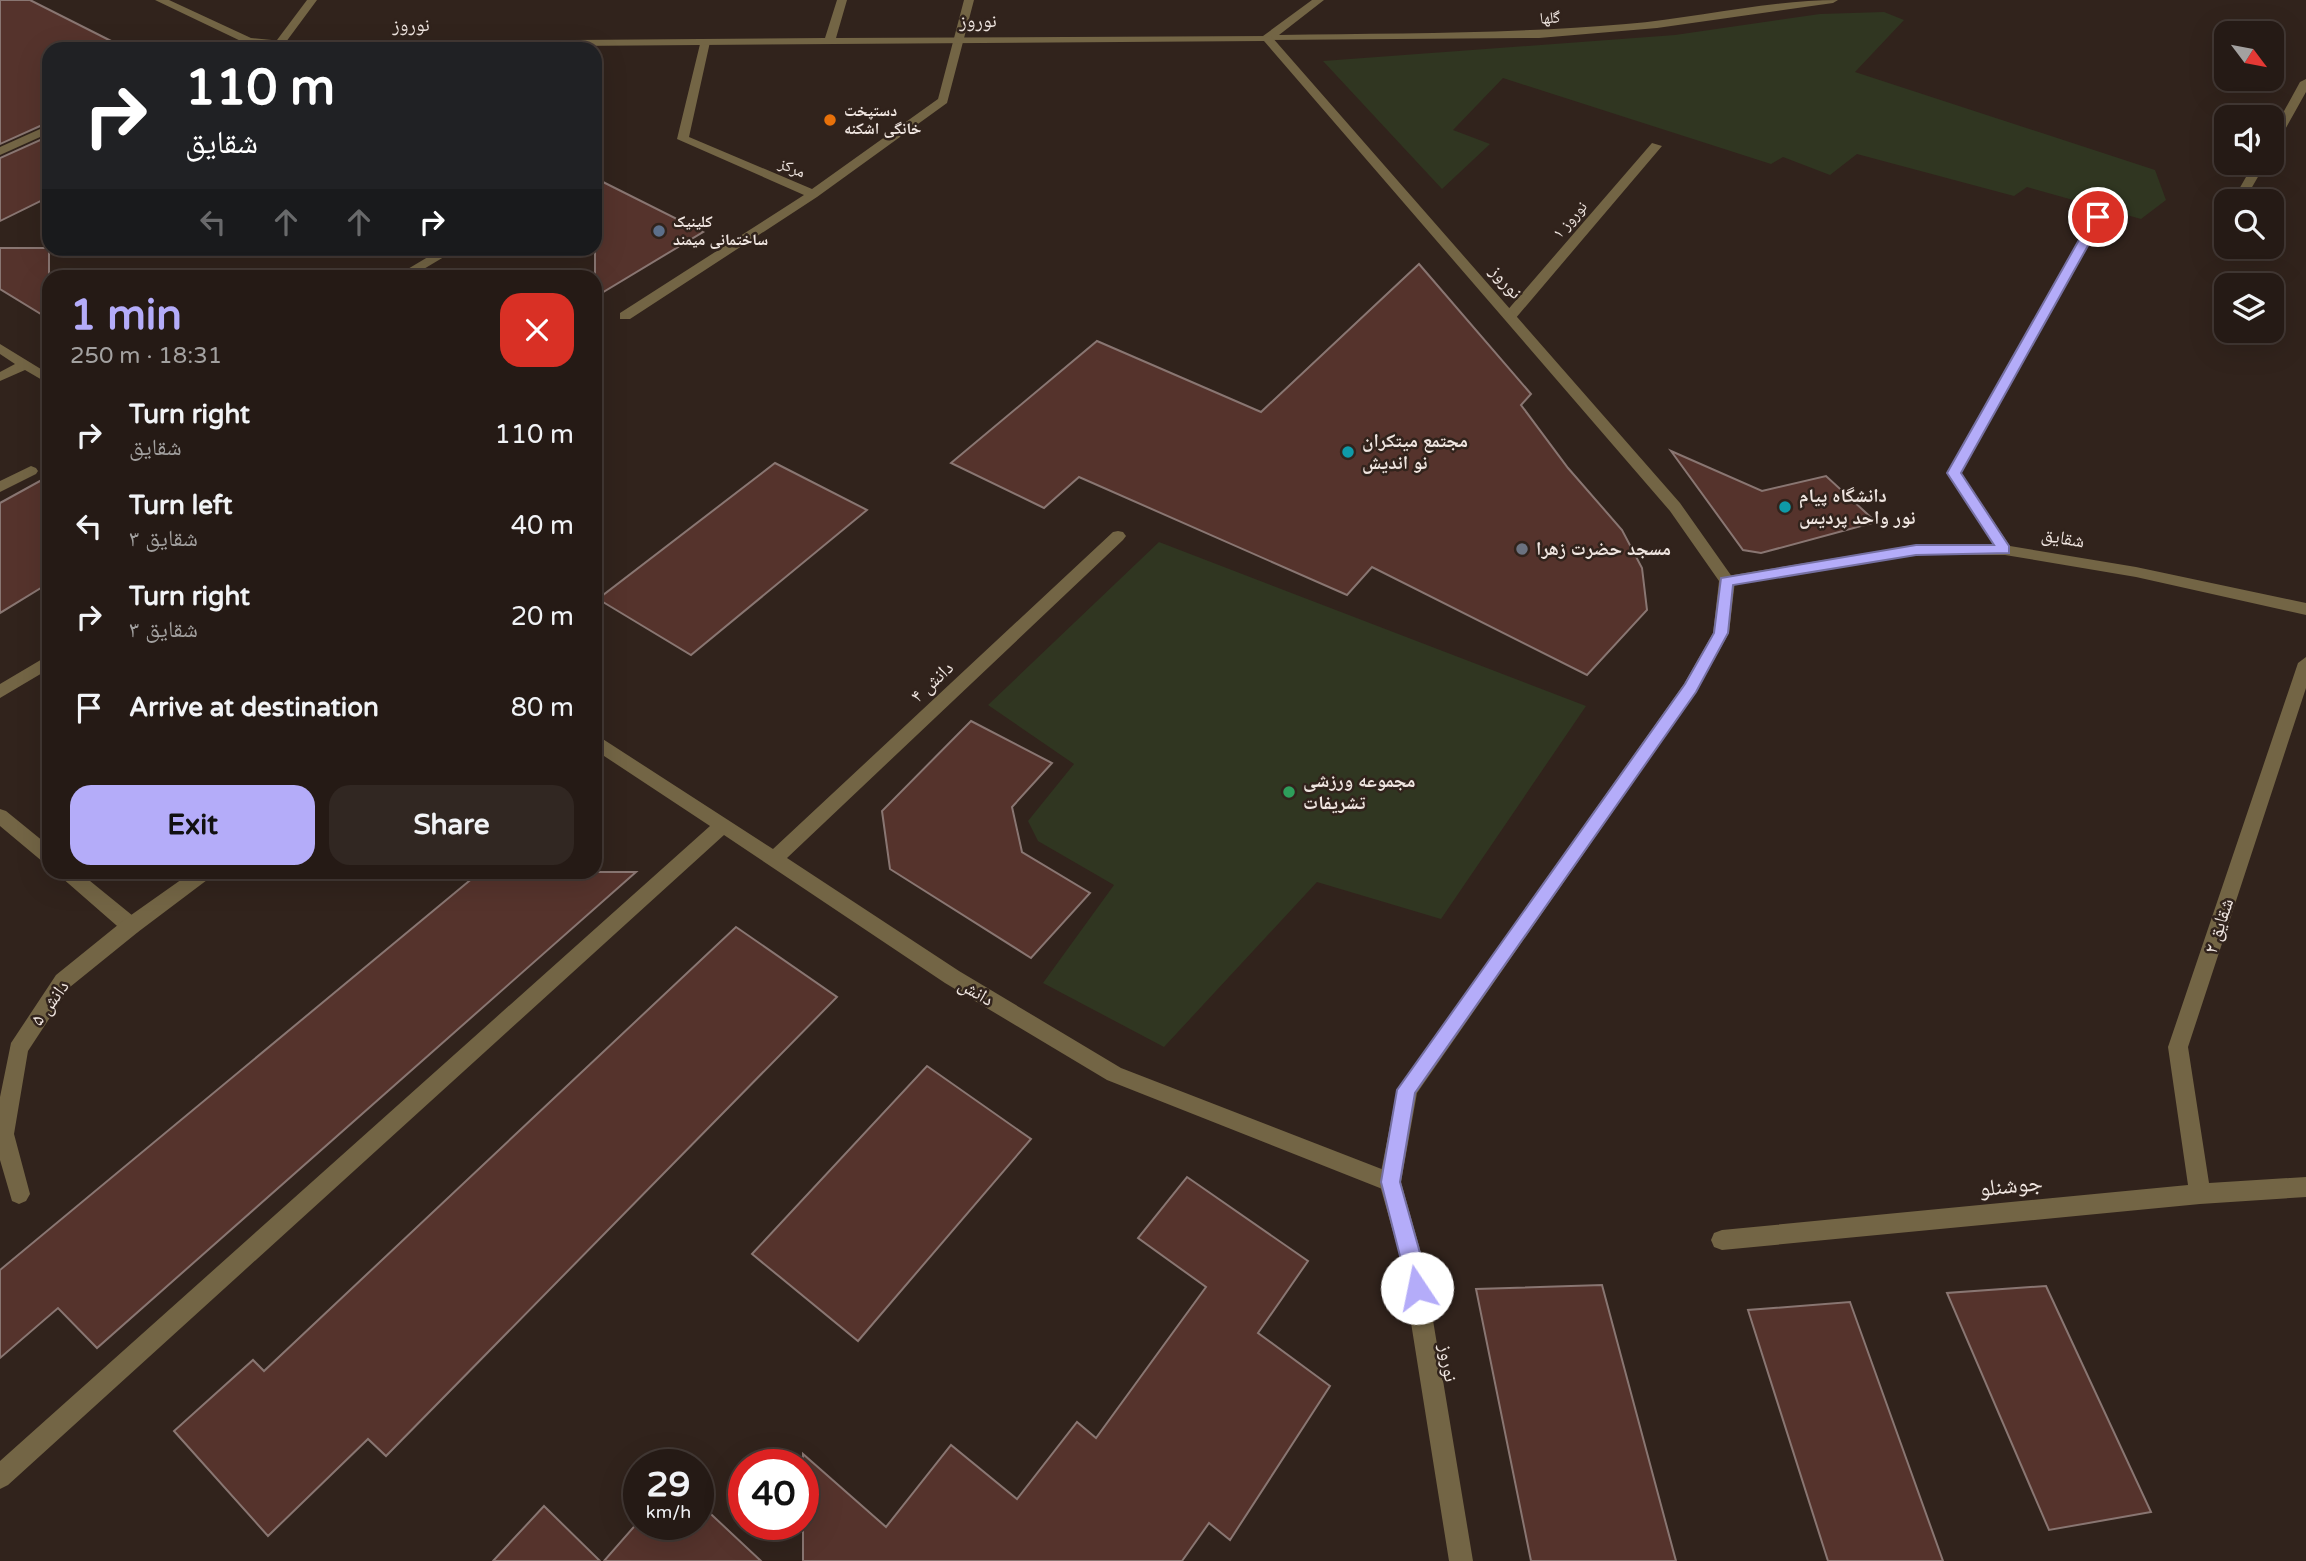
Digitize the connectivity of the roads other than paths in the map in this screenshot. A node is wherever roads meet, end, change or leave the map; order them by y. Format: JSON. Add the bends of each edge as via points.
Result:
{"nodes":[{"id":1,"x":160,"y":0,"type":"edge"},
{"id":2,"x":312,"y":0,"type":"edge"},
{"id":3,"x":842,"y":0,"type":"edge"},
{"id":4,"x":970,"y":0,"type":"edge"},
{"id":5,"x":1319,"y":0,"type":"edge"},
{"id":6,"x":1833,"y":0,"type":"edge"},
{"id":7,"x":1267,"y":38,"type":"junction"},
{"id":8,"x":958,"y":40,"type":"junction"},
{"id":9,"x":249,"y":41,"type":"joint"},
{"id":10,"x":830,"y":41,"type":"junction"},
{"id":11,"x":259,"y":42,"type":"edge"},
{"id":12,"x":280,"y":42,"type":"edge"},
{"id":13,"x":705,"y":42,"type":"junction"},
{"id":14,"x":602,"y":44,"type":"edge"},
{"id":15,"x":2306,"y":82,"type":"edge"},
{"id":16,"x":2284,"y":121,"type":"edge"},
{"id":17,"x":42,"y":132,"type":"edge"},
{"id":18,"x":1656,"y":146,"type":"dead end"},
{"id":19,"x":0,"y":151,"type":"edge"},
{"id":20,"x":813,"y":194,"type":"junction"},
{"id":21,"x":2098,"y":217,"type":"dead end"},
{"id":22,"x":439,"y":256,"type":"edge"},
{"id":23,"x":414,"y":270,"type":"edge"},
{"id":24,"x":625,"y":316,"type":"dead end"},
{"id":25,"x":1510,"y":316,"type":"junction"},
{"id":26,"x":0,"y":348,"type":"edge"},
{"id":27,"x":25,"y":365,"type":"junction"},
{"id":28,"x":42,"y":376,"type":"edge"},
{"id":29,"x":0,"y":377,"type":"edge"},
{"id":30,"x":31,"y":471,"type":"dead end"},
{"id":31,"x":0,"y":488,"type":"edge"},
{"id":32,"x":1118,"y":536,"type":"dead end"},
{"id":33,"x":2004,"y":550,"type":"junction"},
{"id":34,"x":1727,"y":581,"type":"junction"},
{"id":35,"x":2306,"y":609,"type":"edge"},
{"id":36,"x":2306,"y":663,"type":"edge"},
{"id":37,"x":42,"y":665,"type":"edge"},
{"id":38,"x":0,"y":692,"type":"edge"},
{"id":39,"x":602,"y":746,"type":"edge"},
{"id":40,"x":0,"y":816,"type":"edge"},
{"id":41,"x":723,"y":825,"type":"junction"},
{"id":42,"x":42,"y":851,"type":"edge"},
{"id":43,"x":774,"y":859,"type":"junction"},
{"id":44,"x":74,"y":879,"type":"edge"},
{"id":45,"x":195,"y":879,"type":"edge"},
{"id":46,"x":131,"y":926,"type":"junction"},
{"id":47,"x":2,"y":1136,"type":"edge"},
{"id":48,"x":1390,"y":1182,"type":"junction"},
{"id":49,"x":2306,"y":1186,"type":"edge"},
{"id":50,"x":19,"y":1194,"type":"dead end"},
{"id":51,"x":2200,"y":1194,"type":"junction"},
{"id":52,"x":1722,"y":1240,"type":"dead end"},
{"id":53,"x":0,"y":1477,"type":"edge"},
{"id":54,"x":1461,"y":1561,"type":"edge"}],
"edges":[{"from":1,"to":9,"type":"street","name":"نوروز"},
{"from":2,"to":12,"type":"street"},
{"from":3,"to":10,"type":"street"},
{"from":4,"to":8,"type":"street"},
{"from":5,"to":7,"type":"street"},
{"from":6,"to":7,"type":"street","name":"گلها","via":[[1539,35]]},
{"from":7,"to":8,"type":"street","name":"نوروز"},
{"from":7,"to":25,"type":"street","name":"نوروز"},
{"from":8,"to":10,"type":"street","name":"نوروز"},
{"from":8,"to":20,"type":"street","via":[[943,101]]},
{"from":9,"to":11,"type":"street","name":"نوروز"},
{"from":10,"to":13,"type":"street","name":"نوروز"},
{"from":13,"to":14,"type":"street","name":"نوروز"},
{"from":13,"to":20,"type":"street","name":"مرکز","via":[[683,139]]},
{"from":15,"to":16,"type":"street"},
{"from":17,"to":19,"type":"street"},
{"from":18,"to":25,"type":"street","name":"نوروز ۱"},
{"from":20,"to":24,"type":"street","name":"مرکز"},
{"from":21,"to":33,"type":"street","via":[[1954,473]]},
{"from":22,"to":23,"type":"street"},
{"from":25,"to":34,"type":"street","name":"نوروز","via":[[1675,507]]},
{"from":26,"to":27,"type":"street"},
{"from":27,"to":28,"type":"street"},
{"from":27,"to":29,"type":"street"},
{"from":30,"to":31,"type":"street"},
{"from":32,"to":43,"type":"street","name":"دانش ۴"},
{"from":33,"to":34,"type":"street","name":"شقایق","via":[[1916,550]]},
{"from":33,"to":35,"type":"street","name":"شقایق","via":[[2136,572]]},
{"from":34,"to":48,"type":"street","name":"نوروز","via":[[1721,633],[1690,688],[1406,1090]]},
{"from":36,"to":51,"type":"street","name":"شقایق ۲","via":[[2178,1047]]},
{"from":37,"to":38,"type":"street"},
{"from":39,"to":41,"type":"street","name":"دانش"},
{"from":40,"to":42,"type":"street"},
{"from":41,"to":43,"type":"street","name":"دانش"},
{"from":41,"to":53,"type":"street"},
{"from":43,"to":48,"type":"street","name":"دانش","via":[[952,977],[1114,1073]]},
{"from":44,"to":46,"type":"street"},
{"from":45,"to":46,"type":"street","name":"دانش ۵"},
{"from":46,"to":47,"type":"street","name":"دانش ۵","via":[[63,981],[18,1049]]},
{"from":47,"to":50,"type":"street","name":"دانش ۵"},
{"from":48,"to":54,"type":"street","name":"نوروز","via":[[1412,1260]]},
{"from":49,"to":51,"type":"street","name":"جوشنلو"},
{"from":51,"to":52,"type":"street","name":"جوشنلو"}]}
